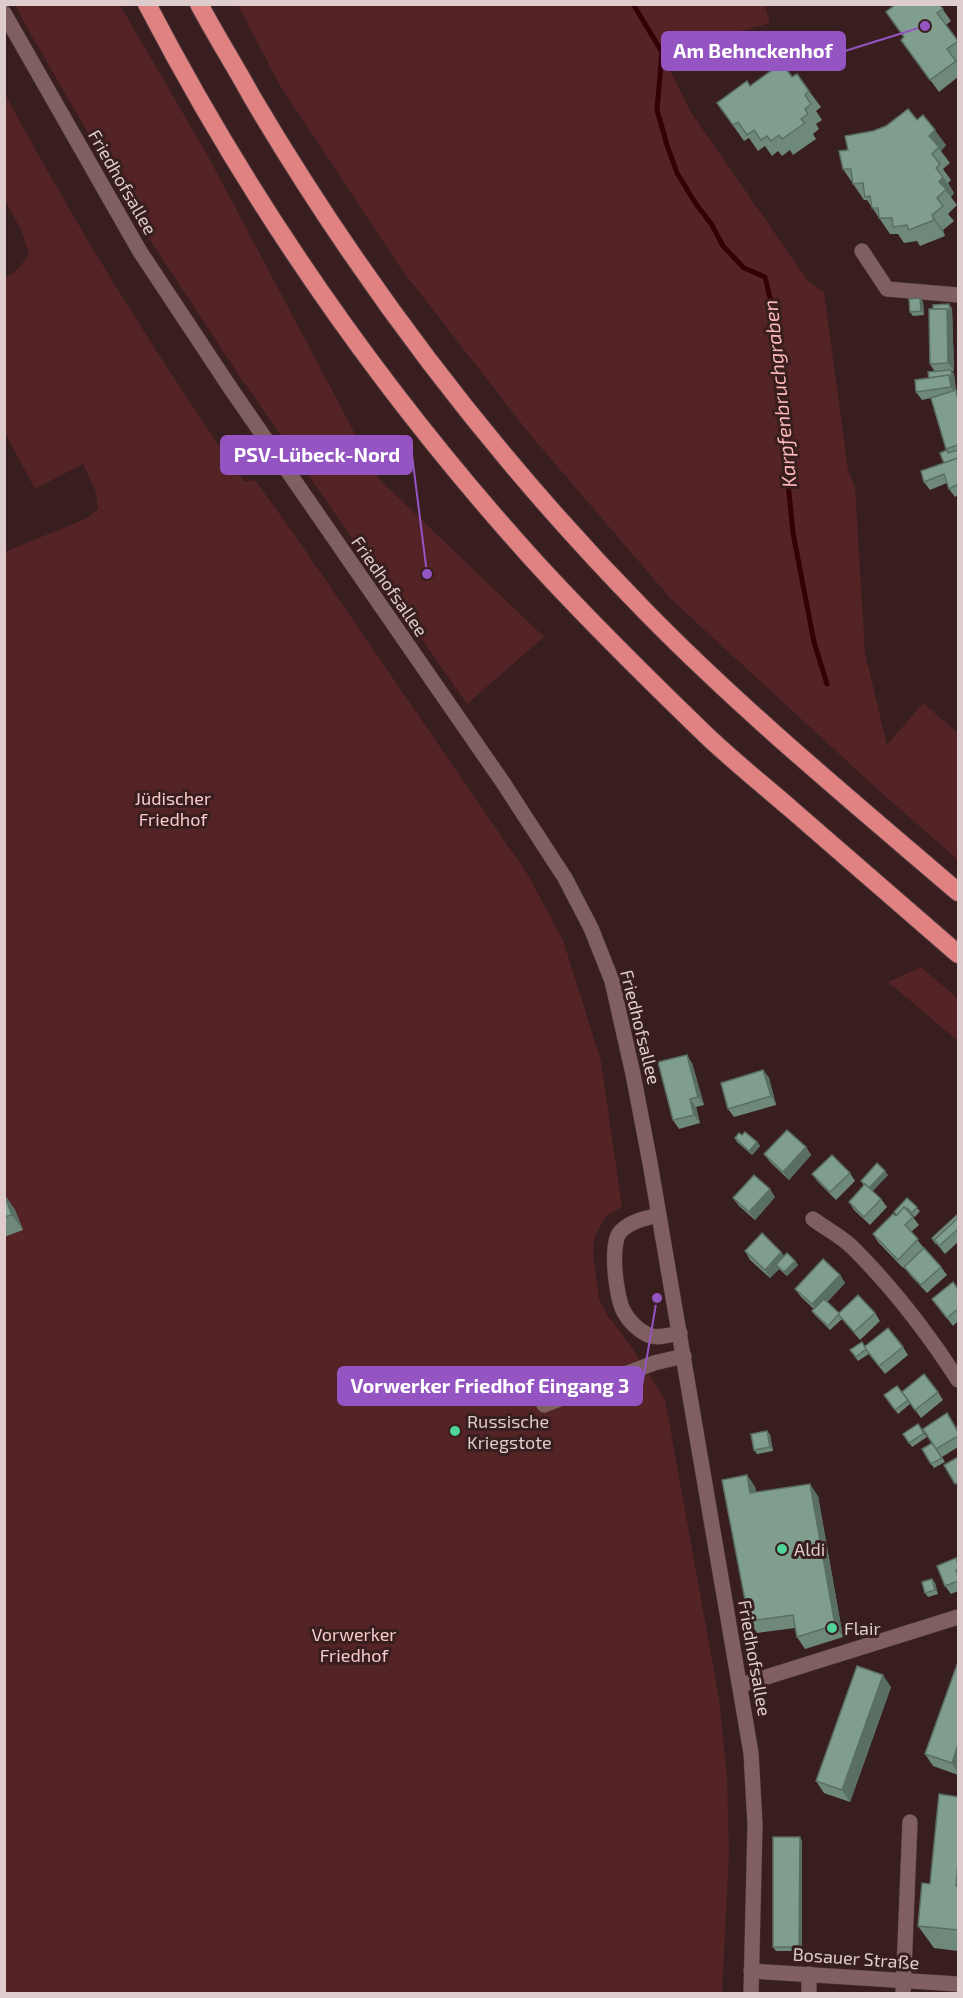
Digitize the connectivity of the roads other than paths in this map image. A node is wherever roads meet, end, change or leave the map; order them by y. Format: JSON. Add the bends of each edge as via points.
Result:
{"nodes":[{"id":1,"x":147,"y":4,"type":"edge"},
{"id":2,"x":199,"y":4,"type":"edge"},
{"id":3,"x":4,"y":13,"type":"edge"},
{"id":4,"x":862,"y":251,"type":"dead end"},
{"id":5,"x":958,"y":295,"type":"edge"},
{"id":6,"x":958,"y":892,"type":"edge"},
{"id":7,"x":958,"y":954,"type":"edge"},
{"id":8,"x":659,"y":1215,"type":"junction"},
{"id":9,"x":813,"y":1219,"type":"dead end"},
{"id":10,"x":680,"y":1333,"type":"junction"},
{"id":11,"x":684,"y":1356,"type":"junction"},
{"id":12,"x":958,"y":1380,"type":"edge"},
{"id":13,"x":544,"y":1405,"type":"dead end"},
{"id":14,"x":958,"y":1617,"type":"edge"},
{"id":15,"x":741,"y":1684,"type":"junction"},
{"id":16,"x":910,"y":1822,"type":"dead end"},
{"id":17,"x":751,"y":1971,"type":"junction"},
{"id":18,"x":809,"y":1974,"type":"junction"},
{"id":19,"x":958,"y":1984,"type":"edge"},
{"id":20,"x":903,"y":1988,"type":"edge"},
{"id":21,"x":751,"y":1994,"type":"edge"},
{"id":22,"x":809,"y":1994,"type":"edge"}],
"edges":[{"from":1,"to":7,"type":"highway","via":[[173,56],[251,186],[331,308],[492,512],[544,571],[708,737]]},
{"from":2,"to":6,"type":"highway","via":[[289,158],[377,292],[465,409],[551,511],[647,614],[739,702]]},
{"from":3,"to":8,"type":"street","name":"Friedhofsallee","via":[[139,250],[565,878],[612,981]]},
{"from":4,"to":5,"type":"street","via":[[887,289]]},
{"from":8,"to":10,"type":"street","name":"Friedhofsallee"},
{"from":8,"to":10,"type":"street","via":[[639,1219],[620,1232],[614,1244],[614,1262],[623,1310],[631,1322],[649,1336]]},
{"from":9,"to":12,"type":"street","via":[[853,1248],[912,1316]]},
{"from":10,"to":11,"type":"street","name":"Friedhofsallee"},
{"from":11,"to":13,"type":"street","via":[[654,1363]]},
{"from":11,"to":15,"type":"street","name":"Friedhofsallee"},
{"from":14,"to":15,"type":"street"},
{"from":15,"to":17,"type":"street","name":"Friedhofsallee","via":[[751,1753],[755,1824]]},
{"from":16,"to":20,"type":"street"},
{"from":17,"to":18,"type":"street","name":"Bosauer Straße"},
{"from":17,"to":21,"type":"street","name":"Friedhofsallee"},
{"from":18,"to":20,"type":"street","name":"Bosauer Straße","via":[[879,1978]]},
{"from":18,"to":22,"type":"street"},
{"from":19,"to":20,"type":"street","name":"Bosauer Straße"}]}
